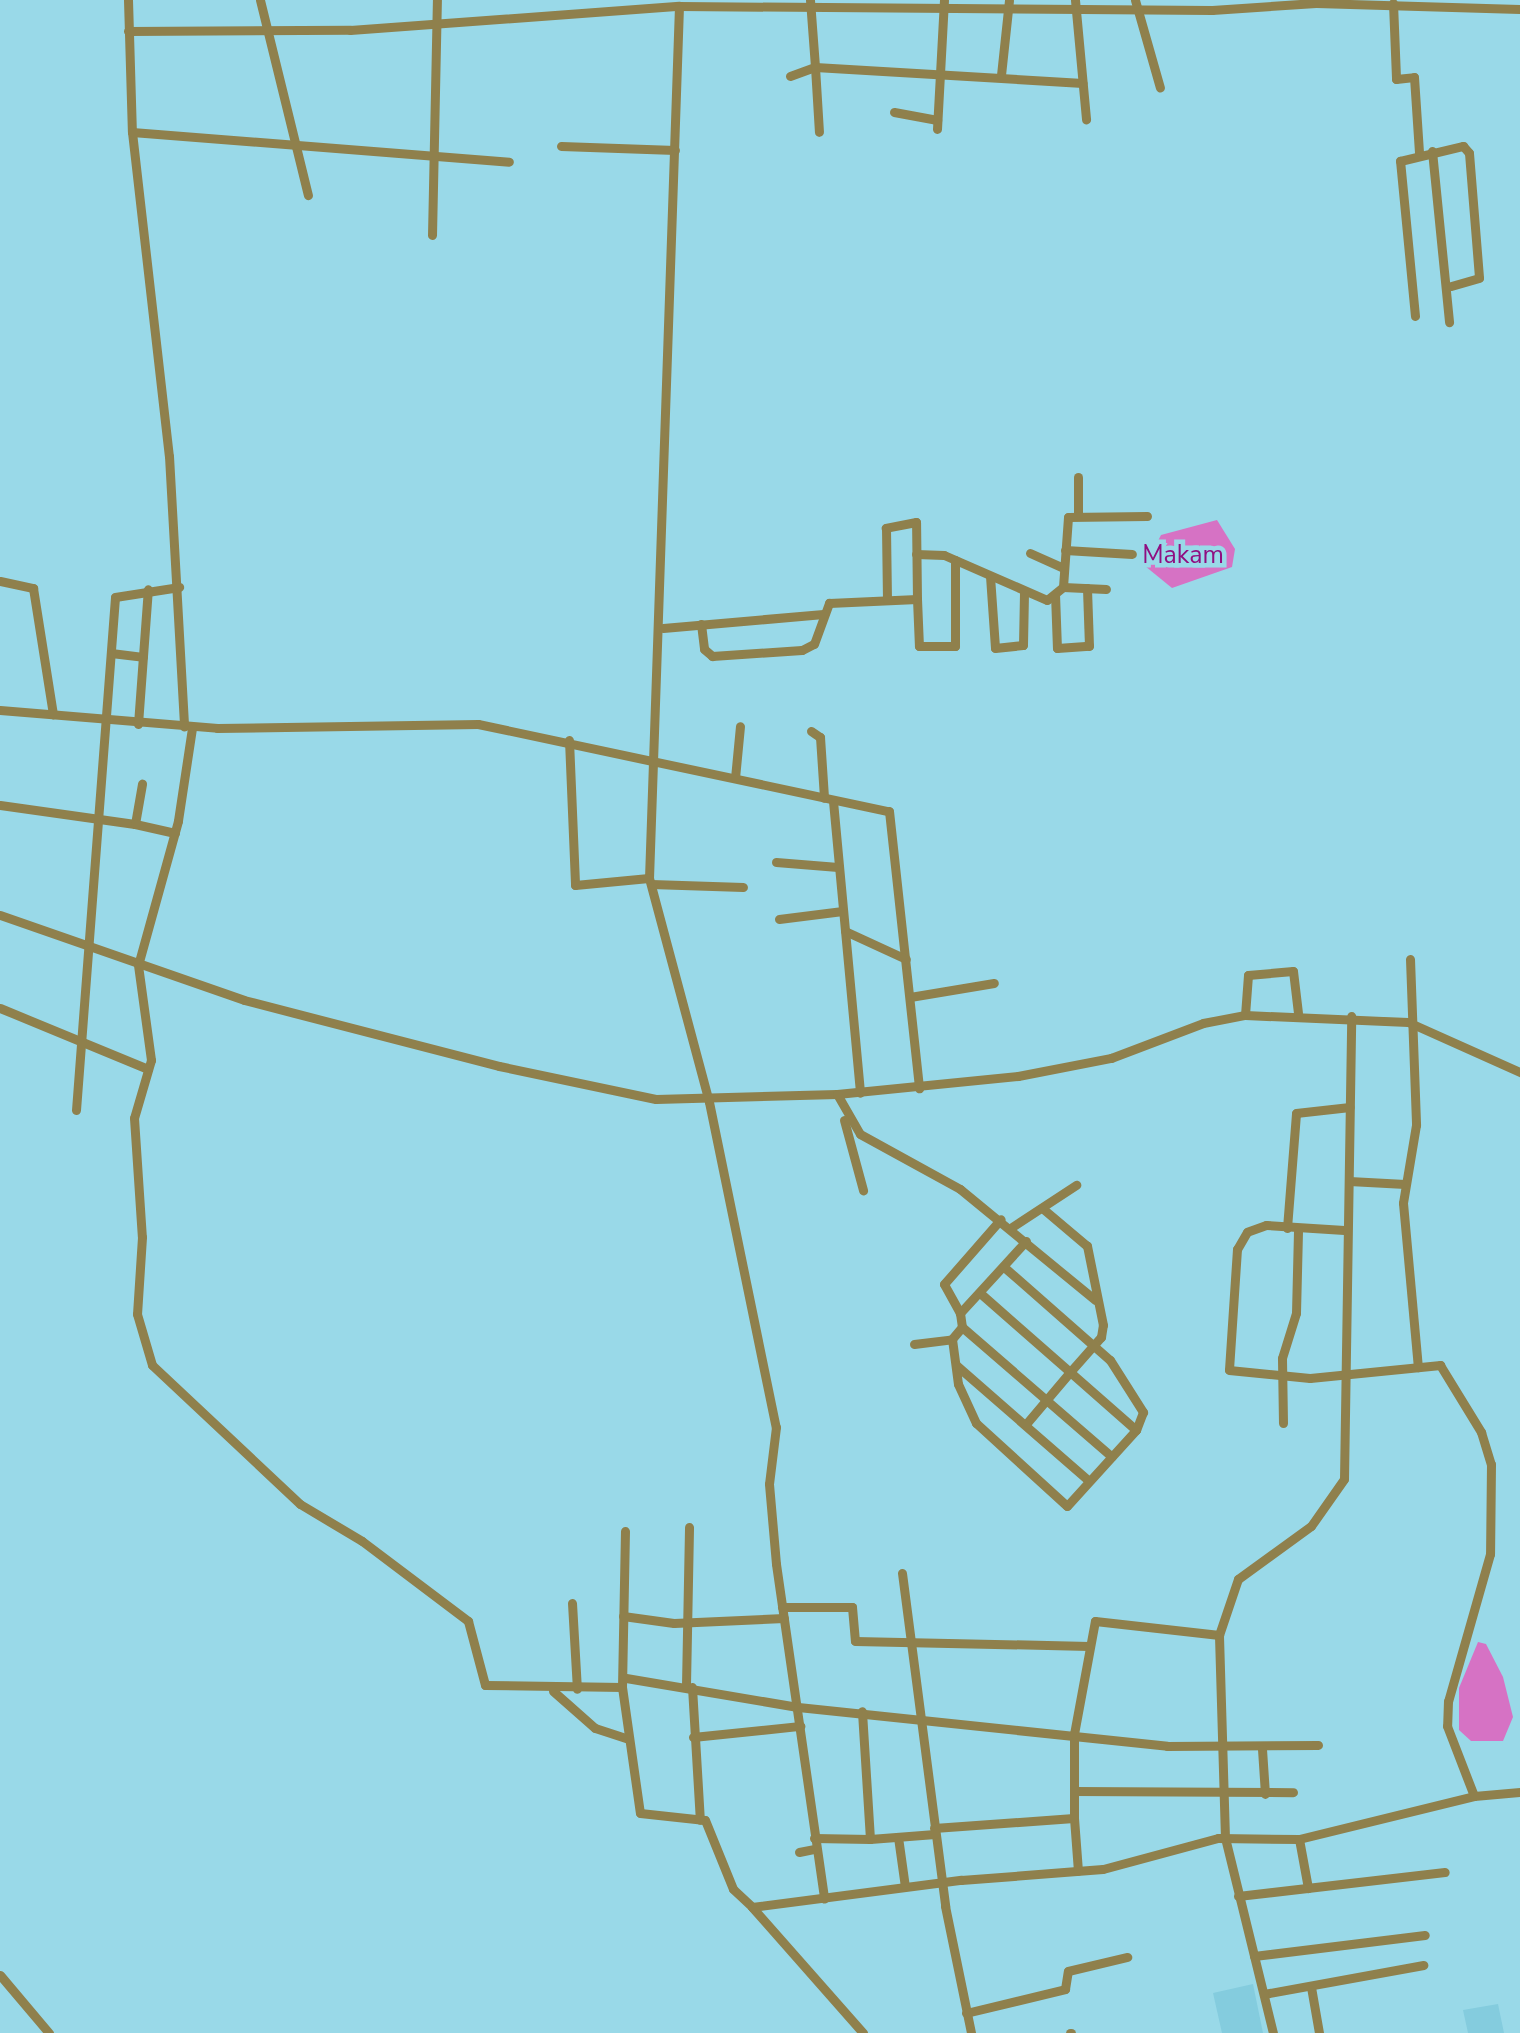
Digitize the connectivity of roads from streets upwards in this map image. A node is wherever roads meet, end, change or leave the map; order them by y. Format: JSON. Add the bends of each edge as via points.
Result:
{"nodes":[{"id":1,"x":128,"y":0,"type":"edge"},
{"id":2,"x":260,"y":0,"type":"edge"},
{"id":3,"x":437,"y":0,"type":"edge"},
{"id":4,"x":1344,"y":2,"type":"edge"},
{"id":5,"x":1436,"y":2,"type":"edge"},
{"id":6,"x":1392,"y":3,"type":"junction"},
{"id":7,"x":1493,"y":3,"type":"edge"},
{"id":8,"x":739,"y":4,"type":"edge"},
{"id":9,"x":811,"y":4,"type":"edge"},
{"id":10,"x":943,"y":4,"type":"edge"},
{"id":11,"x":1008,"y":5,"type":"edge"},
{"id":12,"x":1075,"y":5,"type":"edge"},
{"id":13,"x":1136,"y":5,"type":"edge"},
{"id":14,"x":679,"y":6,"type":"junction"},
{"id":15,"x":1520,"y":9,"type":"edge"},
{"id":16,"x":438,"y":26,"type":"junction"},
{"id":17,"x":128,"y":32,"type":"junction"},
{"id":18,"x":270,"y":34,"type":"junction"},
{"id":19,"x":814,"y":67,"type":"junction"},
{"id":20,"x":940,"y":70,"type":"junction"},
{"id":21,"x":1001,"y":75,"type":"junction"},
{"id":22,"x":790,"y":76,"type":"dead end"},
{"id":23,"x":1083,"y":83,"type":"junction"},
{"id":24,"x":1160,"y":88,"type":"dead end"},
{"id":25,"x":894,"y":112,"type":"dead end"},
{"id":26,"x":1086,"y":119,"type":"dead end"},
{"id":27,"x":132,"y":132,"type":"junction"},
{"id":28,"x":818,"y":132,"type":"dead end"},
{"id":29,"x":295,"y":142,"type":"junction"},
{"id":30,"x":561,"y":146,"type":"dead end"},
{"id":31,"x":675,"y":150,"type":"junction"},
{"id":32,"x":1432,"y":151,"type":"junction"},
{"id":33,"x":1420,"y":153,"type":"junction"},
{"id":34,"x":438,"y":155,"type":"junction"},
{"id":35,"x":510,"y":162,"type":"dead end"},
{"id":36,"x":308,"y":195,"type":"dead end"},
{"id":37,"x":432,"y":236,"type":"dead end"},
{"id":38,"x":1451,"y":286,"type":"dead end"},
{"id":39,"x":1415,"y":316,"type":"dead end"},
{"id":40,"x":1449,"y":322,"type":"dead end"},
{"id":41,"x":1078,"y":477,"type":"dead end"},
{"id":42,"x":1078,"y":516,"type":"junction"},
{"id":43,"x":1147,"y":516,"type":"dead end"},
{"id":44,"x":1065,"y":550,"type":"junction"},
{"id":45,"x":1030,"y":553,"type":"dead end"},
{"id":46,"x":916,"y":554,"type":"junction"},
{"id":47,"x":1132,"y":554,"type":"dead end"},
{"id":48,"x":955,"y":560,"type":"junction"},
{"id":49,"x":1064,"y":568,"type":"junction"},
{"id":50,"x":990,"y":576,"type":"junction"},
{"id":51,"x":0,"y":581,"type":"edge"},
{"id":52,"x":179,"y":587,"type":"junction"},
{"id":53,"x":1087,"y":588,"type":"junction"},
{"id":54,"x":148,"y":589,"type":"junction"},
{"id":55,"x":1106,"y":589,"type":"dead end"},
{"id":56,"x":1059,"y":590,"type":"junction"},
{"id":57,"x":1024,"y":592,"type":"junction"},
{"id":58,"x":887,"y":599,"type":"junction"},
{"id":59,"x":916,"y":599,"type":"junction"},
{"id":60,"x":823,"y":614,"type":"junction"},
{"id":61,"x":701,"y":624,"type":"junction"},
{"id":62,"x":662,"y":628,"type":"junction"},
{"id":63,"x":111,"y":653,"type":"junction"},
{"id":64,"x":143,"y":656,"type":"junction"},
{"id":65,"x":0,"y":710,"type":"edge"},
{"id":66,"x":53,"y":714,"type":"junction"},
{"id":67,"x":105,"y":720,"type":"junction"},
{"id":68,"x":138,"y":724,"type":"junction"},
{"id":69,"x":740,"y":726,"type":"dead end"},
{"id":70,"x":188,"y":727,"type":"junction"},
{"id":71,"x":811,"y":731,"type":"dead end"},
{"id":72,"x":569,"y":740,"type":"junction"},
{"id":73,"x":658,"y":760,"type":"junction"},
{"id":74,"x":735,"y":778,"type":"junction"},
{"id":75,"x":142,"y":784,"type":"dead end"},
{"id":76,"x":828,"y":799,"type":"junction"},
{"id":77,"x":0,"y":805,"type":"edge"},
{"id":78,"x":101,"y":816,"type":"junction"},
{"id":79,"x":135,"y":824,"type":"junction"},
{"id":80,"x":174,"y":834,"type":"junction"},
{"id":81,"x":776,"y":862,"type":"dead end"},
{"id":82,"x":838,"y":867,"type":"junction"},
{"id":83,"x":650,"y":881,"type":"junction"},
{"id":84,"x":743,"y":887,"type":"dead end"},
{"id":85,"x":842,"y":911,"type":"junction"},
{"id":86,"x":0,"y":914,"type":"edge"},
{"id":87,"x":780,"y":919,"type":"dead end"},
{"id":88,"x":844,"y":931,"type":"junction"},
{"id":89,"x":91,"y":950,"type":"junction"},
{"id":90,"x":906,"y":959,"type":"junction"},
{"id":91,"x":1410,"y":960,"type":"dead end"},
{"id":92,"x":138,"y":966,"type":"junction"},
{"id":93,"x":994,"y":983,"type":"dead end"},
{"id":94,"x":910,"y":997,"type":"junction"},
{"id":95,"x":0,"y":1008,"type":"edge"},
{"id":96,"x":1298,"y":1013,"type":"junction"},
{"id":97,"x":1245,"y":1015,"type":"junction"},
{"id":98,"x":1351,"y":1016,"type":"junction"},
{"id":99,"x":1408,"y":1022,"type":"junction"},
{"id":100,"x":83,"y":1043,"type":"junction"},
{"id":101,"x":148,"y":1069,"type":"junction"},
{"id":102,"x":1520,"y":1072,"type":"edge"},
{"id":103,"x":918,"y":1088,"type":"junction"},
{"id":104,"x":860,"y":1092,"type":"junction"},
{"id":105,"x":838,"y":1094,"type":"junction"},
{"id":106,"x":709,"y":1102,"type":"junction"},
{"id":107,"x":1350,"y":1107,"type":"junction"},
{"id":108,"x":76,"y":1110,"type":"dead end"},
{"id":109,"x":843,"y":1113,"type":"junction"},
{"id":110,"x":1349,"y":1182,"type":"junction"},
{"id":111,"x":1405,"y":1184,"type":"junction"},
{"id":112,"x":1076,"y":1185,"type":"dead end"},
{"id":113,"x":862,"y":1190,"type":"dead end"},
{"id":114,"x":1042,"y":1208,"type":"junction"},
{"id":115,"x":1001,"y":1219,"type":"junction"},
{"id":116,"x":1012,"y":1227,"type":"junction"},
{"id":117,"x":1292,"y":1229,"type":"junction"},
{"id":118,"x":1344,"y":1230,"type":"junction"},
{"id":119,"x":1026,"y":1241,"type":"junction"},
{"id":120,"x":1004,"y":1268,"type":"junction"},
{"id":121,"x":980,"y":1293,"type":"junction"},
{"id":122,"x":1095,"y":1300,"type":"junction"},
{"id":123,"x":960,"y":1313,"type":"junction"},
{"id":124,"x":962,"y":1327,"type":"junction"},
{"id":125,"x":952,"y":1339,"type":"junction"},
{"id":126,"x":914,"y":1344,"type":"dead end"},
{"id":127,"x":1095,"y":1344,"type":"junction"},
{"id":128,"x":955,"y":1365,"type":"junction"},
{"id":129,"x":1418,"y":1367,"type":"junction"},
{"id":130,"x":1070,"y":1372,"type":"junction"},
{"id":131,"x":1282,"y":1374,"type":"junction"},
{"id":132,"x":1344,"y":1376,"type":"junction"},
{"id":133,"x":1047,"y":1399,"type":"junction"},
{"id":134,"x":1283,"y":1423,"type":"dead end"},
{"id":135,"x":1026,"y":1424,"type":"junction"},
{"id":136,"x":1136,"y":1430,"type":"junction"},
{"id":137,"x":1112,"y":1457,"type":"junction"},
{"id":138,"x":1090,"y":1482,"type":"junction"},
{"id":139,"x":689,"y":1527,"type":"dead end"},
{"id":140,"x":625,"y":1531,"type":"dead end"},
{"id":141,"x":902,"y":1573,"type":"dead end"},
{"id":142,"x":572,"y":1603,"type":"dead end"},
{"id":143,"x":782,"y":1612,"type":"junction"},
{"id":144,"x":623,"y":1616,"type":"junction"},
{"id":145,"x":688,"y":1620,"type":"junction"},
{"id":146,"x":1219,"y":1635,"type":"junction"},
{"id":147,"x":910,"y":1642,"type":"junction"},
{"id":148,"x":1089,"y":1646,"type":"junction"},
{"id":149,"x":624,"y":1683,"type":"junction"},
{"id":150,"x":689,"y":1686,"type":"junction"},
{"id":151,"x":577,"y":1689,"type":"junction"},
{"id":152,"x":553,"y":1690,"type":"junction"},
{"id":153,"x":798,"y":1707,"type":"junction"},
{"id":154,"x":862,"y":1711,"type":"junction"},
{"id":155,"x":918,"y":1717,"type":"junction"},
{"id":156,"x":800,"y":1726,"type":"junction"},
{"id":157,"x":1074,"y":1734,"type":"junction"},
{"id":158,"x":626,"y":1738,"type":"junction"},
{"id":159,"x":694,"y":1738,"type":"junction"},
{"id":160,"x":1318,"y":1745,"type":"dead end"},
{"id":161,"x":1262,"y":1749,"type":"junction"},
{"id":162,"x":1223,"y":1750,"type":"junction"},
{"id":163,"x":1074,"y":1792,"type":"junction"},
{"id":164,"x":1293,"y":1792,"type":"dead end"},
{"id":165,"x":1520,"y":1792,"type":"edge"},
{"id":166,"x":1266,"y":1794,"type":"junction"},
{"id":167,"x":1224,"y":1796,"type":"junction"},
{"id":168,"x":1474,"y":1796,"type":"junction"},
{"id":169,"x":1074,"y":1818,"type":"junction"},
{"id":170,"x":700,"y":1820,"type":"junction"},
{"id":171,"x":935,"y":1831,"type":"junction"},
{"id":172,"x":898,"y":1837,"type":"junction"},
{"id":173,"x":1225,"y":1838,"type":"junction"},
{"id":174,"x":1299,"y":1839,"type":"junction"},
{"id":175,"x":870,"y":1840,"type":"junction"},
{"id":176,"x":814,"y":1844,"type":"junction"},
{"id":177,"x":798,"y":1852,"type":"dead end"},
{"id":178,"x":1078,"y":1871,"type":"junction"},
{"id":179,"x":1445,"y":1872,"type":"dead end"},
{"id":180,"x":942,"y":1882,"type":"junction"},
{"id":181,"x":905,"y":1887,"type":"junction"},
{"id":182,"x":1308,"y":1888,"type":"junction"},
{"id":183,"x":1238,"y":1896,"type":"junction"},
{"id":184,"x":824,"y":1898,"type":"junction"},
{"id":185,"x":752,"y":1908,"type":"junction"},
{"id":186,"x":1425,"y":1935,"type":"dead end"},
{"id":187,"x":1254,"y":1956,"type":"junction"},
{"id":188,"x":1127,"y":1957,"type":"dead end"},
{"id":189,"x":1423,"y":1965,"type":"dead end"},
{"id":190,"x":0,"y":1975,"type":"edge"},
{"id":191,"x":1311,"y":1987,"type":"junction"},
{"id":192,"x":1264,"y":1994,"type":"junction"},
{"id":193,"x":966,"y":2014,"type":"junction"},
{"id":194,"x":49,"y":2033,"type":"edge"},
{"id":195,"x":863,"y":2033,"type":"edge"},
{"id":196,"x":970,"y":2033,"type":"edge"},
{"id":197,"x":1274,"y":2033,"type":"edge"},
{"id":198,"x":1319,"y":2033,"type":"edge"}],
"edges":[{"from":1,"to":17,"type":"street"},
{"from":2,"to":18,"type":"street"},
{"from":3,"to":16,"type":"street"},
{"from":4,"to":6,"type":"street"},
{"from":4,"to":13,"type":"street"},
{"from":5,"to":6,"type":"street"},
{"from":5,"to":7,"type":"street"},
{"from":6,"to":33,"type":"street","via":[[1396,79],[1414,77]]},
{"from":7,"to":15,"type":"street"},
{"from":8,"to":9,"type":"street"},
{"from":8,"to":14,"type":"street"},
{"from":9,"to":10,"type":"street"},
{"from":9,"to":19,"type":"street"},
{"from":10,"to":11,"type":"street"},
{"from":10,"to":20,"type":"street"},
{"from":11,"to":12,"type":"street"},
{"from":11,"to":21,"type":"street"},
{"from":12,"to":13,"type":"street"},
{"from":12,"to":23,"type":"street"},
{"from":13,"to":24,"type":"street"},
{"from":14,"to":16,"type":"street"},
{"from":14,"to":31,"type":"street"},
{"from":16,"to":18,"type":"street"},
{"from":16,"to":34,"type":"street"},
{"from":17,"to":18,"type":"street"},
{"from":17,"to":27,"type":"street"},
{"from":18,"to":29,"type":"street"},
{"from":19,"to":20,"type":"street"},
{"from":19,"to":22,"type":"street"},
{"from":19,"to":28,"type":"street"},
{"from":20,"to":21,"type":"street"},
{"from":20,"to":25,"type":"street","via":[[937,124]]},
{"from":21,"to":23,"type":"street"},
{"from":23,"to":26,"type":"street"},
{"from":27,"to":29,"type":"street"},
{"from":27,"to":52,"type":"street"},
{"from":29,"to":34,"type":"street"},
{"from":29,"to":36,"type":"street"},
{"from":30,"to":31,"type":"street"},
{"from":31,"to":62,"type":"street"},
{"from":32,"to":33,"type":"street"},
{"from":32,"to":38,"type":"street","via":[[1462,146],[1469,153],[1478,278]]},
{"from":32,"to":40,"type":"street"},
{"from":33,"to":39,"type":"street","via":[[1400,161]]},
{"from":34,"to":35,"type":"street"},
{"from":34,"to":37,"type":"street"},
{"from":41,"to":42,"type":"street"},
{"from":42,"to":43,"type":"street"},
{"from":42,"to":44,"type":"street","via":[[1066,519]]},
{"from":44,"to":47,"type":"street"},
{"from":44,"to":49,"type":"street"},
{"from":45,"to":49,"type":"street"},
{"from":46,"to":48,"type":"street"},
{"from":46,"to":58,"type":"street","via":[[916,522],[886,528]]},
{"from":46,"to":59,"type":"street"},
{"from":48,"to":50,"type":"street"},
{"from":48,"to":59,"type":"street","via":[[954,646],[919,646]]},
{"from":49,"to":56,"type":"street"},
{"from":50,"to":57,"type":"street"},
{"from":50,"to":57,"type":"street","via":[[995,648],[1023,646]]},
{"from":51,"to":66,"type":"street","via":[[33,588]]},
{"from":52,"to":54,"type":"street"},
{"from":52,"to":70,"type":"street"},
{"from":53,"to":55,"type":"street"},
{"from":53,"to":56,"type":"street"},
{"from":53,"to":56,"type":"street","via":[[1088,646],[1057,648]]},
{"from":54,"to":63,"type":"street","via":[[116,594]]},
{"from":54,"to":64,"type":"street"},
{"from":56,"to":57,"type":"street","via":[[1043,600]]},
{"from":58,"to":59,"type":"street"},
{"from":58,"to":60,"type":"street","via":[[836,600]]},
{"from":60,"to":61,"type":"street"},
{"from":60,"to":61,"type":"street","via":[[818,636],[802,650],[712,656],[704,649]]},
{"from":61,"to":62,"type":"street"},
{"from":62,"to":73,"type":"street"},
{"from":63,"to":64,"type":"street"},
{"from":63,"to":67,"type":"street"},
{"from":64,"to":68,"type":"street"},
{"from":65,"to":66,"type":"street"},
{"from":66,"to":67,"type":"street"},
{"from":67,"to":68,"type":"street"},
{"from":67,"to":78,"type":"street"},
{"from":68,"to":70,"type":"street"},
{"from":69,"to":74,"type":"street"},
{"from":70,"to":72,"type":"street","via":[[478,724]]},
{"from":70,"to":80,"type":"street"},
{"from":71,"to":76,"type":"street","via":[[820,737]]},
{"from":72,"to":73,"type":"street"},
{"from":72,"to":83,"type":"street","via":[[575,886]]},
{"from":73,"to":74,"type":"street"},
{"from":73,"to":83,"type":"street"},
{"from":74,"to":76,"type":"street"},
{"from":75,"to":79,"type":"street"},
{"from":76,"to":82,"type":"street"},
{"from":76,"to":90,"type":"street","via":[[893,813]]},
{"from":77,"to":78,"type":"street"},
{"from":78,"to":79,"type":"street"},
{"from":78,"to":89,"type":"street"},
{"from":79,"to":80,"type":"street"},
{"from":80,"to":92,"type":"street"},
{"from":81,"to":82,"type":"street"},
{"from":82,"to":85,"type":"street"},
{"from":83,"to":84,"type":"street"},
{"from":83,"to":106,"type":"street"},
{"from":85,"to":87,"type":"street"},
{"from":85,"to":88,"type":"street"},
{"from":86,"to":89,"type":"street"},
{"from":88,"to":90,"type":"street"},
{"from":88,"to":104,"type":"street"},
{"from":89,"to":92,"type":"street"},
{"from":89,"to":100,"type":"street"},
{"from":90,"to":94,"type":"street"},
{"from":91,"to":99,"type":"street"},
{"from":92,"to":101,"type":"street"},
{"from":92,"to":106,"type":"street","via":[[534,1075],[602,1091]]},
{"from":93,"to":94,"type":"street"},
{"from":94,"to":103,"type":"street"},
{"from":95,"to":100,"type":"street"},
{"from":96,"to":97,"type":"street"},
{"from":96,"to":97,"type":"street","via":[[1292,971],[1248,975]]},
{"from":96,"to":98,"type":"street"},
{"from":97,"to":103,"type":"street","via":[[1219,1018],[1111,1058]]},
{"from":98,"to":99,"type":"street"},
{"from":98,"to":107,"type":"street"},
{"from":99,"to":102,"type":"street"},
{"from":99,"to":111,"type":"street","via":[[1416,1124]]},
{"from":100,"to":101,"type":"street"},
{"from":100,"to":108,"type":"street"},
{"from":101,"to":152,"type":"street","via":[[134,1118],[142,1237],[138,1314],[152,1365],[300,1504],[362,1540],[468,1622],[485,1685]]},
{"from":103,"to":104,"type":"street"},
{"from":104,"to":105,"type":"street"},
{"from":105,"to":106,"type":"street"},
{"from":105,"to":109,"type":"street"},
{"from":106,"to":143,"type":"street","via":[[776,1427],[770,1484]]},
{"from":107,"to":110,"type":"street"},
{"from":107,"to":117,"type":"street","via":[[1296,1113]]},
{"from":109,"to":113,"type":"street"},
{"from":109,"to":115,"type":"street","via":[[860,1134]]},
{"from":110,"to":111,"type":"street"},
{"from":110,"to":118,"type":"street"},
{"from":111,"to":129,"type":"street"},
{"from":112,"to":114,"type":"street"},
{"from":114,"to":116,"type":"street"},
{"from":114,"to":122,"type":"street","via":[[1087,1246]]},
{"from":115,"to":116,"type":"street"},
{"from":115,"to":123,"type":"street","via":[[944,1284]]},
{"from":116,"to":119,"type":"street"},
{"from":117,"to":118,"type":"street"},
{"from":117,"to":131,"type":"street","via":[[1296,1313],[1286,1334]]},
{"from":117,"to":131,"type":"street","via":[[1255,1227],[1237,1249],[1229,1355],[1229,1370]]},
{"from":118,"to":132,"type":"street"},
{"from":119,"to":120,"type":"street"},
{"from":119,"to":122,"type":"street"},
{"from":120,"to":121,"type":"street"},
{"from":120,"to":127,"type":"street"},
{"from":121,"to":123,"type":"street"},
{"from":121,"to":130,"type":"street"},
{"from":122,"to":127,"type":"street","via":[[1103,1325]]},
{"from":123,"to":124,"type":"street"},
{"from":124,"to":125,"type":"street"},
{"from":124,"to":133,"type":"street"},
{"from":125,"to":126,"type":"street"},
{"from":125,"to":128,"type":"street"},
{"from":127,"to":130,"type":"street"},
{"from":127,"to":136,"type":"street","via":[[1143,1412]]},
{"from":128,"to":135,"type":"street"},
{"from":128,"to":138,"type":"street","via":[[976,1423],[1064,1504]]},
{"from":129,"to":132,"type":"street"},
{"from":129,"to":168,"type":"street","via":[[1442,1367],[1490,1449],[1490,1554],[1448,1701],[1448,1726]]},
{"from":130,"to":133,"type":"street"},
{"from":130,"to":136,"type":"street"},
{"from":131,"to":132,"type":"street"},
{"from":131,"to":134,"type":"street"},
{"from":132,"to":146,"type":"street","via":[[1342,1483],[1311,1526],[1238,1579]]},
{"from":133,"to":135,"type":"street"},
{"from":133,"to":137,"type":"street"},
{"from":135,"to":138,"type":"street"},
{"from":136,"to":137,"type":"street"},
{"from":137,"to":138,"type":"street"},
{"from":139,"to":145,"type":"street"},
{"from":140,"to":144,"type":"street"},
{"from":141,"to":147,"type":"street"},
{"from":142,"to":151,"type":"street"},
{"from":143,"to":145,"type":"street"},
{"from":143,"to":147,"type":"street","via":[[852,1607],[855,1641]]},
{"from":143,"to":153,"type":"street"},
{"from":144,"to":145,"type":"street"},
{"from":144,"to":149,"type":"street"},
{"from":145,"to":150,"type":"street"},
{"from":146,"to":148,"type":"street","via":[[1098,1620]]},
{"from":146,"to":162,"type":"street"},
{"from":147,"to":148,"type":"street"},
{"from":147,"to":155,"type":"street"},
{"from":148,"to":157,"type":"street"},
{"from":149,"to":150,"type":"street"},
{"from":149,"to":151,"type":"street"},
{"from":149,"to":158,"type":"street"},
{"from":150,"to":153,"type":"street"},
{"from":150,"to":159,"type":"street"},
{"from":151,"to":152,"type":"street"},
{"from":152,"to":158,"type":"street","via":[[595,1728]]},
{"from":153,"to":154,"type":"street"},
{"from":153,"to":156,"type":"street"},
{"from":154,"to":155,"type":"street"},
{"from":154,"to":175,"type":"street"},
{"from":155,"to":157,"type":"street"},
{"from":155,"to":171,"type":"street"},
{"from":156,"to":159,"type":"street"},
{"from":156,"to":176,"type":"street"},
{"from":157,"to":162,"type":"street"},
{"from":157,"to":163,"type":"street"},
{"from":158,"to":170,"type":"street","via":[[641,1815]]},
{"from":159,"to":170,"type":"street"},
{"from":160,"to":161,"type":"street"},
{"from":161,"to":162,"type":"street"},
{"from":161,"to":166,"type":"street"},
{"from":162,"to":167,"type":"street"},
{"from":163,"to":167,"type":"street"},
{"from":163,"to":169,"type":"street"},
{"from":164,"to":166,"type":"street"},
{"from":165,"to":168,"type":"street"},
{"from":166,"to":167,"type":"street"},
{"from":167,"to":173,"type":"street"},
{"from":168,"to":174,"type":"street"},
{"from":169,"to":171,"type":"street"},
{"from":169,"to":178,"type":"street"},
{"from":170,"to":185,"type":"street","via":[[718,1840],[740,1900]]},
{"from":171,"to":172,"type":"street"},
{"from":171,"to":180,"type":"street"},
{"from":172,"to":175,"type":"street"},
{"from":172,"to":181,"type":"street"},
{"from":173,"to":174,"type":"street"},
{"from":173,"to":178,"type":"street"},
{"from":173,"to":183,"type":"street"},
{"from":174,"to":182,"type":"street"},
{"from":175,"to":176,"type":"street"},
{"from":176,"to":177,"type":"street"},
{"from":176,"to":184,"type":"street"},
{"from":178,"to":180,"type":"street"},
{"from":179,"to":182,"type":"street"},
{"from":180,"to":181,"type":"street"},
{"from":180,"to":193,"type":"street"},
{"from":181,"to":184,"type":"street"},
{"from":182,"to":183,"type":"street"},
{"from":183,"to":187,"type":"street"},
{"from":184,"to":185,"type":"street"},
{"from":185,"to":195,"type":"street"},
{"from":186,"to":187,"type":"street"},
{"from":187,"to":192,"type":"street"},
{"from":188,"to":193,"type":"street","via":[[1068,1971],[1065,1989]]},
{"from":189,"to":191,"type":"street"},
{"from":190,"to":194,"type":"street"},
{"from":191,"to":192,"type":"street"},
{"from":191,"to":198,"type":"street"},
{"from":192,"to":197,"type":"street"},
{"from":193,"to":196,"type":"street"}]}
